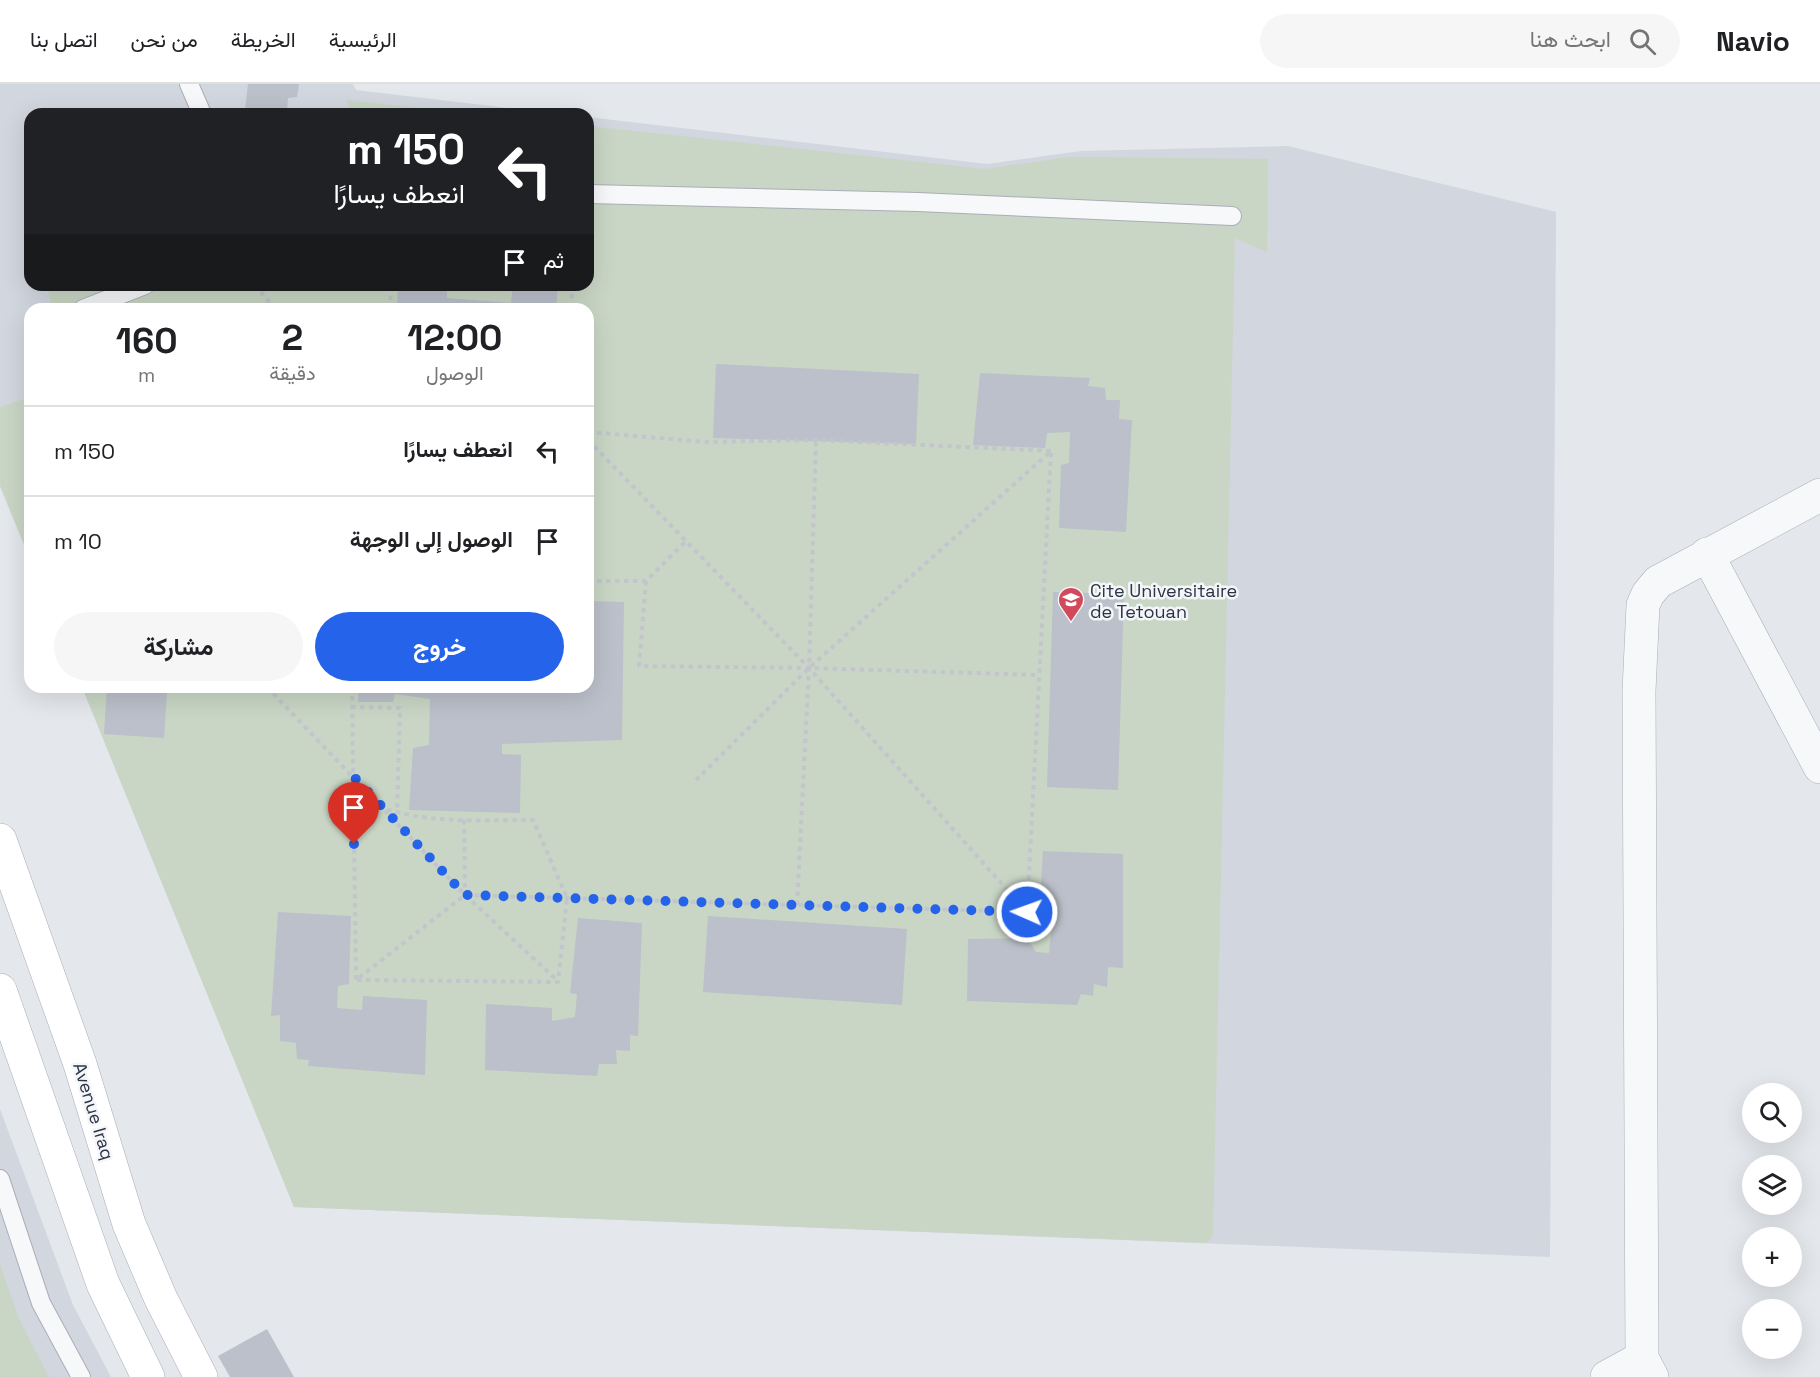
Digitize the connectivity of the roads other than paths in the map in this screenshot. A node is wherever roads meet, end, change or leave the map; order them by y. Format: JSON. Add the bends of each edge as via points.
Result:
{"nodes":[{"id":1,"x":189,"y":84,"type":"edge"},
{"id":2,"x":199,"y":108,"type":"edge"},
{"id":3,"x":594,"y":194,"type":"edge"},
{"id":4,"x":1232,"y":216,"type":"dead end"},
{"id":5,"x":130,"y":291,"type":"edge"},
{"id":6,"x":98,"y":303,"type":"edge"},
{"id":7,"x":1820,"y":495,"type":"edge"},
{"id":8,"x":1707,"y":554,"type":"junction"},
{"id":9,"x":1820,"y":767,"type":"edge"},
{"id":10,"x":0,"y":840,"type":"edge"},
{"id":11,"x":0,"y":990,"type":"edge"},
{"id":12,"x":0,"y":1179,"type":"edge"},
{"id":13,"x":1647,"y":1367,"type":"edge"},
{"id":14,"x":81,"y":1377,"type":"edge"},
{"id":15,"x":148,"y":1377,"type":"edge"},
{"id":16,"x":201,"y":1377,"type":"edge"},
{"id":17,"x":1607,"y":1377,"type":"edge"}],
"edges":[{"from":1,"to":2,"type":"lane"},
{"from":3,"to":4,"type":"lane","via":[[918,201]]},
{"from":5,"to":6,"type":"lane"},
{"from":7,"to":8,"type":"street"},
{"from":8,"to":9,"type":"street"},
{"from":8,"to":13,"type":"street","via":[[1658,582],[1643,605],[1641,621]]},
{"from":10,"to":16,"type":"street","name":"Avenue Iraq","via":[[80,1064],[129,1224]]},
{"from":11,"to":15,"type":"street","via":[[99,1275]]},
{"from":12,"to":14,"type":"lane","via":[[41,1303]]},
{"from":13,"to":17,"type":"street"}]}
